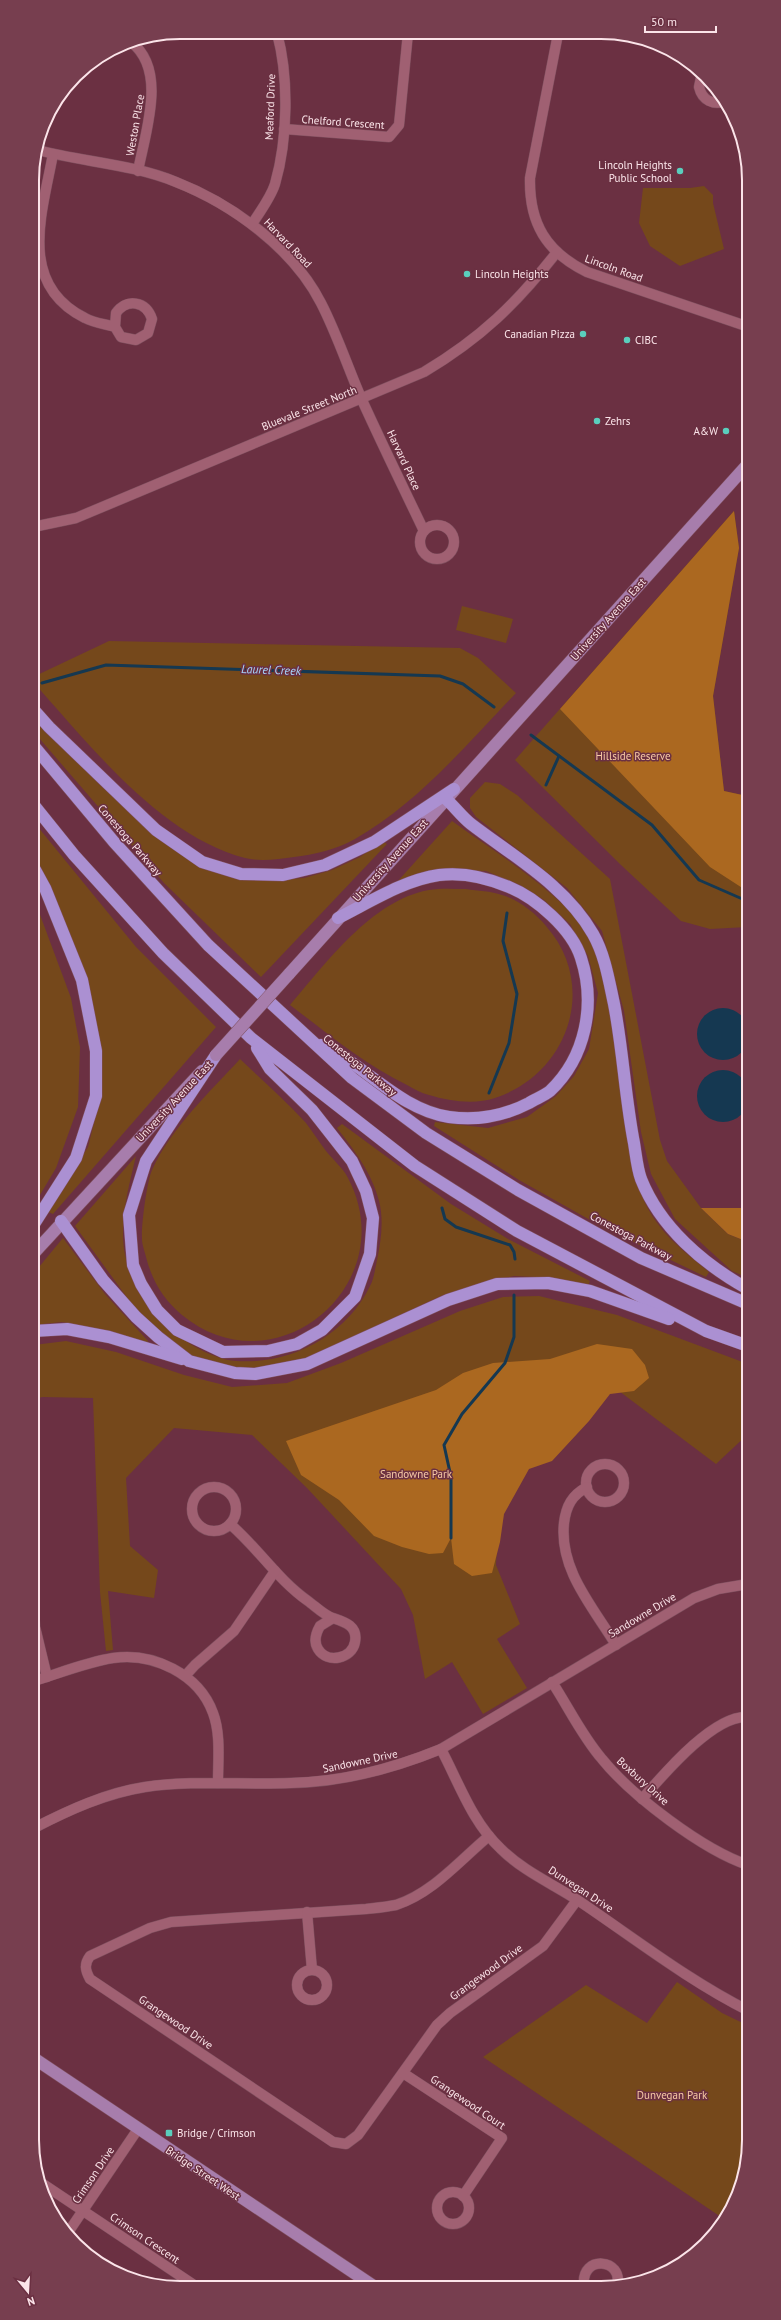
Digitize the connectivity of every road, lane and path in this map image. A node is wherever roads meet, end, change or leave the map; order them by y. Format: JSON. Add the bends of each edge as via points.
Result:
{"nodes":[{"id":1,"x":279,"y":39,"type":"edge"},
{"id":2,"x":408,"y":39,"type":"edge"},
{"id":3,"x":557,"y":39,"type":"edge"},
{"id":4,"x":134,"y":46,"type":"edge"},
{"id":5,"x":701,"y":80,"type":"edge"},
{"id":6,"x":718,"y":102,"type":"edge"},
{"id":7,"x":284,"y":129,"type":"junction"},
{"id":8,"x":42,"y":151,"type":"edge"},
{"id":9,"x":53,"y":154,"type":"junction"},
{"id":10,"x":138,"y":171,"type":"junction"},
{"id":11,"x":252,"y":224,"type":"junction"},
{"id":12,"x":39,"y":231,"type":"edge"},
{"id":13,"x":39,"y":246,"type":"edge"},
{"id":14,"x":557,"y":252,"type":"junction"},
{"id":15,"x":742,"y":325,"type":"edge"},
{"id":16,"x":115,"y":327,"type":"dead end"},
{"id":17,"x":362,"y":399,"type":"junction"},
{"id":18,"x":742,"y":469,"type":"edge"},
{"id":19,"x":39,"y":526,"type":"edge"},
{"id":20,"x":424,"y":531,"type":"dead end"},
{"id":21,"x":39,"y":716,"type":"edge"},
{"id":22,"x":39,"y":752,"type":"edge"},
{"id":23,"x":454,"y":789,"type":"junction"},
{"id":24,"x":445,"y":798,"type":"junction"},
{"id":25,"x":39,"y":811,"type":"edge"},
{"id":26,"x":39,"y":877,"type":"edge"},
{"id":27,"x":338,"y":918,"type":"junction"},
{"id":28,"x":302,"y":1034,"type":"junction"},
{"id":29,"x":250,"y":1038,"type":"junction"},
{"id":30,"x":216,"y":1055,"type":"junction"},
{"id":31,"x":39,"y":1216,"type":"edge"},
{"id":32,"x":61,"y":1221,"type":"junction"},
{"id":33,"x":39,"y":1247,"type":"edge"},
{"id":34,"x":742,"y":1286,"type":"edge"},
{"id":35,"x":742,"y":1301,"type":"edge"},
{"id":36,"x":39,"y":1331,"type":"edge"},
{"id":37,"x":706,"y":1331,"type":"junction"},
{"id":38,"x":742,"y":1344,"type":"edge"},
{"id":39,"x":188,"y":1361,"type":"junction"},
{"id":40,"x":587,"y":1487,"type":"dead end"},
{"id":41,"x":230,"y":1524,"type":"junction"},
{"id":42,"x":275,"y":1571,"type":"junction"},
{"id":43,"x":742,"y":1585,"type":"edge"},
{"id":44,"x":333,"y":1618,"type":"junction"},
{"id":45,"x":39,"y":1644,"type":"edge"},
{"id":46,"x":616,"y":1644,"type":"junction"},
{"id":47,"x":185,"y":1676,"type":"junction"},
{"id":48,"x":47,"y":1677,"type":"junction"},
{"id":49,"x":39,"y":1679,"type":"edge"},
{"id":50,"x":552,"y":1682,"type":"junction"},
{"id":51,"x":742,"y":1718,"type":"edge"},
{"id":52,"x":441,"y":1749,"type":"junction"},
{"id":53,"x":218,"y":1783,"type":"junction"},
{"id":54,"x":642,"y":1799,"type":"junction"},
{"id":55,"x":39,"y":1826,"type":"edge"},
{"id":56,"x":489,"y":1836,"type":"junction"},
{"id":57,"x":742,"y":1864,"type":"edge"},
{"id":58,"x":578,"y":1900,"type":"junction"},
{"id":59,"x":307,"y":1912,"type":"junction"},
{"id":60,"x":312,"y":1970,"type":"dead end"},
{"id":61,"x":742,"y":2008,"type":"edge"},
{"id":62,"x":39,"y":2062,"type":"edge"},
{"id":63,"x":403,"y":2073,"type":"junction"},
{"id":64,"x":138,"y":2130,"type":"junction"},
{"id":65,"x":46,"y":2186,"type":"edge"},
{"id":66,"x":463,"y":2196,"type":"dead end"},
{"id":67,"x":83,"y":2210,"type":"junction"},
{"id":68,"x":70,"y":2229,"type":"edge"},
{"id":69,"x":617,"y":2280,"type":"edge"},
{"id":70,"x":188,"y":2281,"type":"edge"},
{"id":71,"x":366,"y":2281,"type":"edge"},
{"id":72,"x":584,"y":2281,"type":"edge"}],
"edges":[{"from":1,"to":7,"type":"street","name":"Meaford Drive","via":[[283,56]]},
{"from":2,"to":7,"type":"street","name":"Chelford Crescent","via":[[399,125],[389,137]]},
{"from":3,"to":14,"type":"street","name":"Lincoln Road","via":[[530,178],[529,197],[538,226]]},
{"from":4,"to":10,"type":"street","name":"Weston Place","via":[[149,65],[153,91]]},
{"from":5,"to":6,"type":"street","via":[[699,87],[703,97],[712,102]]},
{"from":7,"to":11,"type":"street","name":"Meaford Drive","via":[[275,185]]},
{"from":8,"to":9,"type":"street","name":"Harvard Road"},
{"from":9,"to":10,"type":"street","name":"Harvard Road"},
{"from":9,"to":12,"type":"street"},
{"from":10,"to":11,"type":"street","name":"Harvard Road","via":[[175,181],[217,200]]},
{"from":11,"to":17,"type":"street","name":"Harvard Road","via":[[277,246],[310,284],[322,303]]},
{"from":13,"to":16,"type":"street","via":[[41,266],[48,285],[63,304],[86,319]]},
{"from":14,"to":15,"type":"street","name":"Lincoln Road","via":[[568,263],[586,272]]},
{"from":14,"to":17,"type":"street","name":"Bluevale Street North","via":[[515,302],[471,342],[424,372]]},
{"from":17,"to":19,"type":"street","name":"Bluevale Street North","via":[[76,518]]},
{"from":17,"to":20,"type":"street","name":"Harvard Place"},
{"from":18,"to":23,"type":"main road","name":"University Avenue East"},
{"from":21,"to":23,"type":"highway","via":[[156,830],[202,862],[241,874],[283,875],[325,865],[374,842]]},
{"from":22,"to":28,"type":"highway","name":"Conestoga Parkway","via":[[114,842],[208,945]]},
{"from":23,"to":24,"type":"main road","name":"University Avenue East"},
{"from":24,"to":27,"type":"main road","name":"University Avenue East"},
{"from":24,"to":34,"type":"highway","via":[[469,822],[545,879],[568,900],[593,934],[606,968],[618,1023],[624,1090],[641,1178],[660,1215],[696,1254]]},
{"from":25,"to":29,"type":"highway","via":[[74,855],[163,953]]},
{"from":26,"to":31,"type":"highway","via":[[82,980],[96,1051],[96,1096],[76,1158]]},
{"from":27,"to":28,"type":"highway","via":[[401,887],[439,875],[485,877],[527,895],[559,922],[581,956],[587,984],[588,1016],[582,1041],[568,1069],[549,1092],[516,1110],[482,1119],[448,1117],[419,1107],[390,1092],[348,1060]]},
{"from":27,"to":30,"type":"main road","name":"University Avenue East","bridge":true},
{"from":28,"to":35,"type":"highway","name":"Conestoga Parkway","via":[[352,1078],[426,1133],[518,1190],[641,1258]]},
{"from":29,"to":30,"type":"highway","via":[[270,1069],[312,1110],[352,1161],[366,1191],[373,1218],[370,1254],[355,1296],[322,1330],[297,1344],[268,1351],[223,1352],[177,1330],[157,1310],[133,1265],[129,1215],[146,1161]]},
{"from":29,"to":37,"type":"highway","via":[[415,1166],[517,1231]]},
{"from":30,"to":32,"type":"main road","name":"University Avenue East"},
{"from":32,"to":33,"type":"main road","name":"University Avenue East"},
{"from":32,"to":39,"type":"highway","via":[[103,1280],[136,1317]]},
{"from":36,"to":39,"type":"highway","via":[[67,1328],[109,1337]]},
{"from":37,"to":38,"type":"highway"},
{"from":37,"to":39,"type":"highway","via":[[590,1291],[548,1283],[497,1284],[448,1300],[307,1364],[255,1374],[235,1373]]},
{"from":40,"to":46,"type":"street","via":[[575,1494],[566,1511],[563,1537],[567,1559],[574,1578]]},
{"from":41,"to":41,"type":"street","via":[[217,1531],[202,1528],[195,1521],[192,1511],[196,1496],[208,1488],[218,1488],[230,1494],[236,1508]]},
{"from":41,"to":42,"type":"street"},
{"from":42,"to":44,"type":"street","via":[[306,1599]]},
{"from":42,"to":47,"type":"street","via":[[234,1631],[194,1665]]},
{"from":43,"to":46,"type":"street","name":"Sandowne Drive","via":[[718,1589],[694,1598]]},
{"from":44,"to":44,"type":"street","via":[[349,1623],[356,1638],[347,1655],[334,1658],[322,1653],[315,1639],[320,1626]]},
{"from":45,"to":48,"type":"street"},
{"from":46,"to":50,"type":"street","name":"Sandowne Drive"},
{"from":47,"to":48,"type":"street","via":[[166,1665],[145,1658],[127,1657],[101,1661]]},
{"from":47,"to":53,"type":"street","via":[[203,1696],[213,1713],[218,1738]]},
{"from":48,"to":49,"type":"street"},
{"from":50,"to":52,"type":"street","name":"Sandowne Drive"},
{"from":50,"to":54,"type":"street","name":"Boxbury Drive","via":[[602,1759]]},
{"from":51,"to":54,"type":"street","via":[[724,1723],[693,1744]]},
{"from":52,"to":53,"type":"street","name":"Sandowne Drive","via":[[403,1764],[325,1781]]},
{"from":52,"to":56,"type":"street","name":"Dunvegan Drive","via":[[477,1821]]},
{"from":53,"to":55,"type":"street","name":"Sandowne Drive","via":[[144,1787],[67,1812]]},
{"from":54,"to":57,"type":"street","name":"Boxbury Drive","via":[[684,1830]]},
{"from":56,"to":58,"type":"street","name":"Dunvegan Drive","via":[[515,1861]]},
{"from":56,"to":59,"type":"street","name":"Grangewood Drive","via":[[438,1882],[417,1896],[395,1905]]},
{"from":58,"to":61,"type":"street","name":"Dunvegan Drive"},
{"from":58,"to":63,"type":"street","name":"Grangewood Drive","via":[[543,1946],[450,2012],[437,2025]]},
{"from":59,"to":60,"type":"street"},
{"from":59,"to":63,"type":"street","name":"Grangewood Drive","via":[[160,1924],[90,1956],[86,1961],[85,1970],[90,1978],[333,2142],[346,2144],[358,2136]]},
{"from":62,"to":64,"type":"main road","name":"Bridge Street West"},
{"from":63,"to":66,"type":"street","name":"Grangewood Court","via":[[502,2138]]},
{"from":64,"to":67,"type":"street","name":"Crimson Drive"},
{"from":64,"to":71,"type":"main road","name":"Bridge Street West"},
{"from":65,"to":67,"type":"street","name":"Crimson Crescent"},
{"from":67,"to":68,"type":"street","name":"Crimson Drive"},
{"from":67,"to":70,"type":"street","name":"Crimson Crescent"},
{"from":69,"to":72,"type":"street","via":[[616,2272],[610,2266],[599,2263],[585,2273]]}]}
